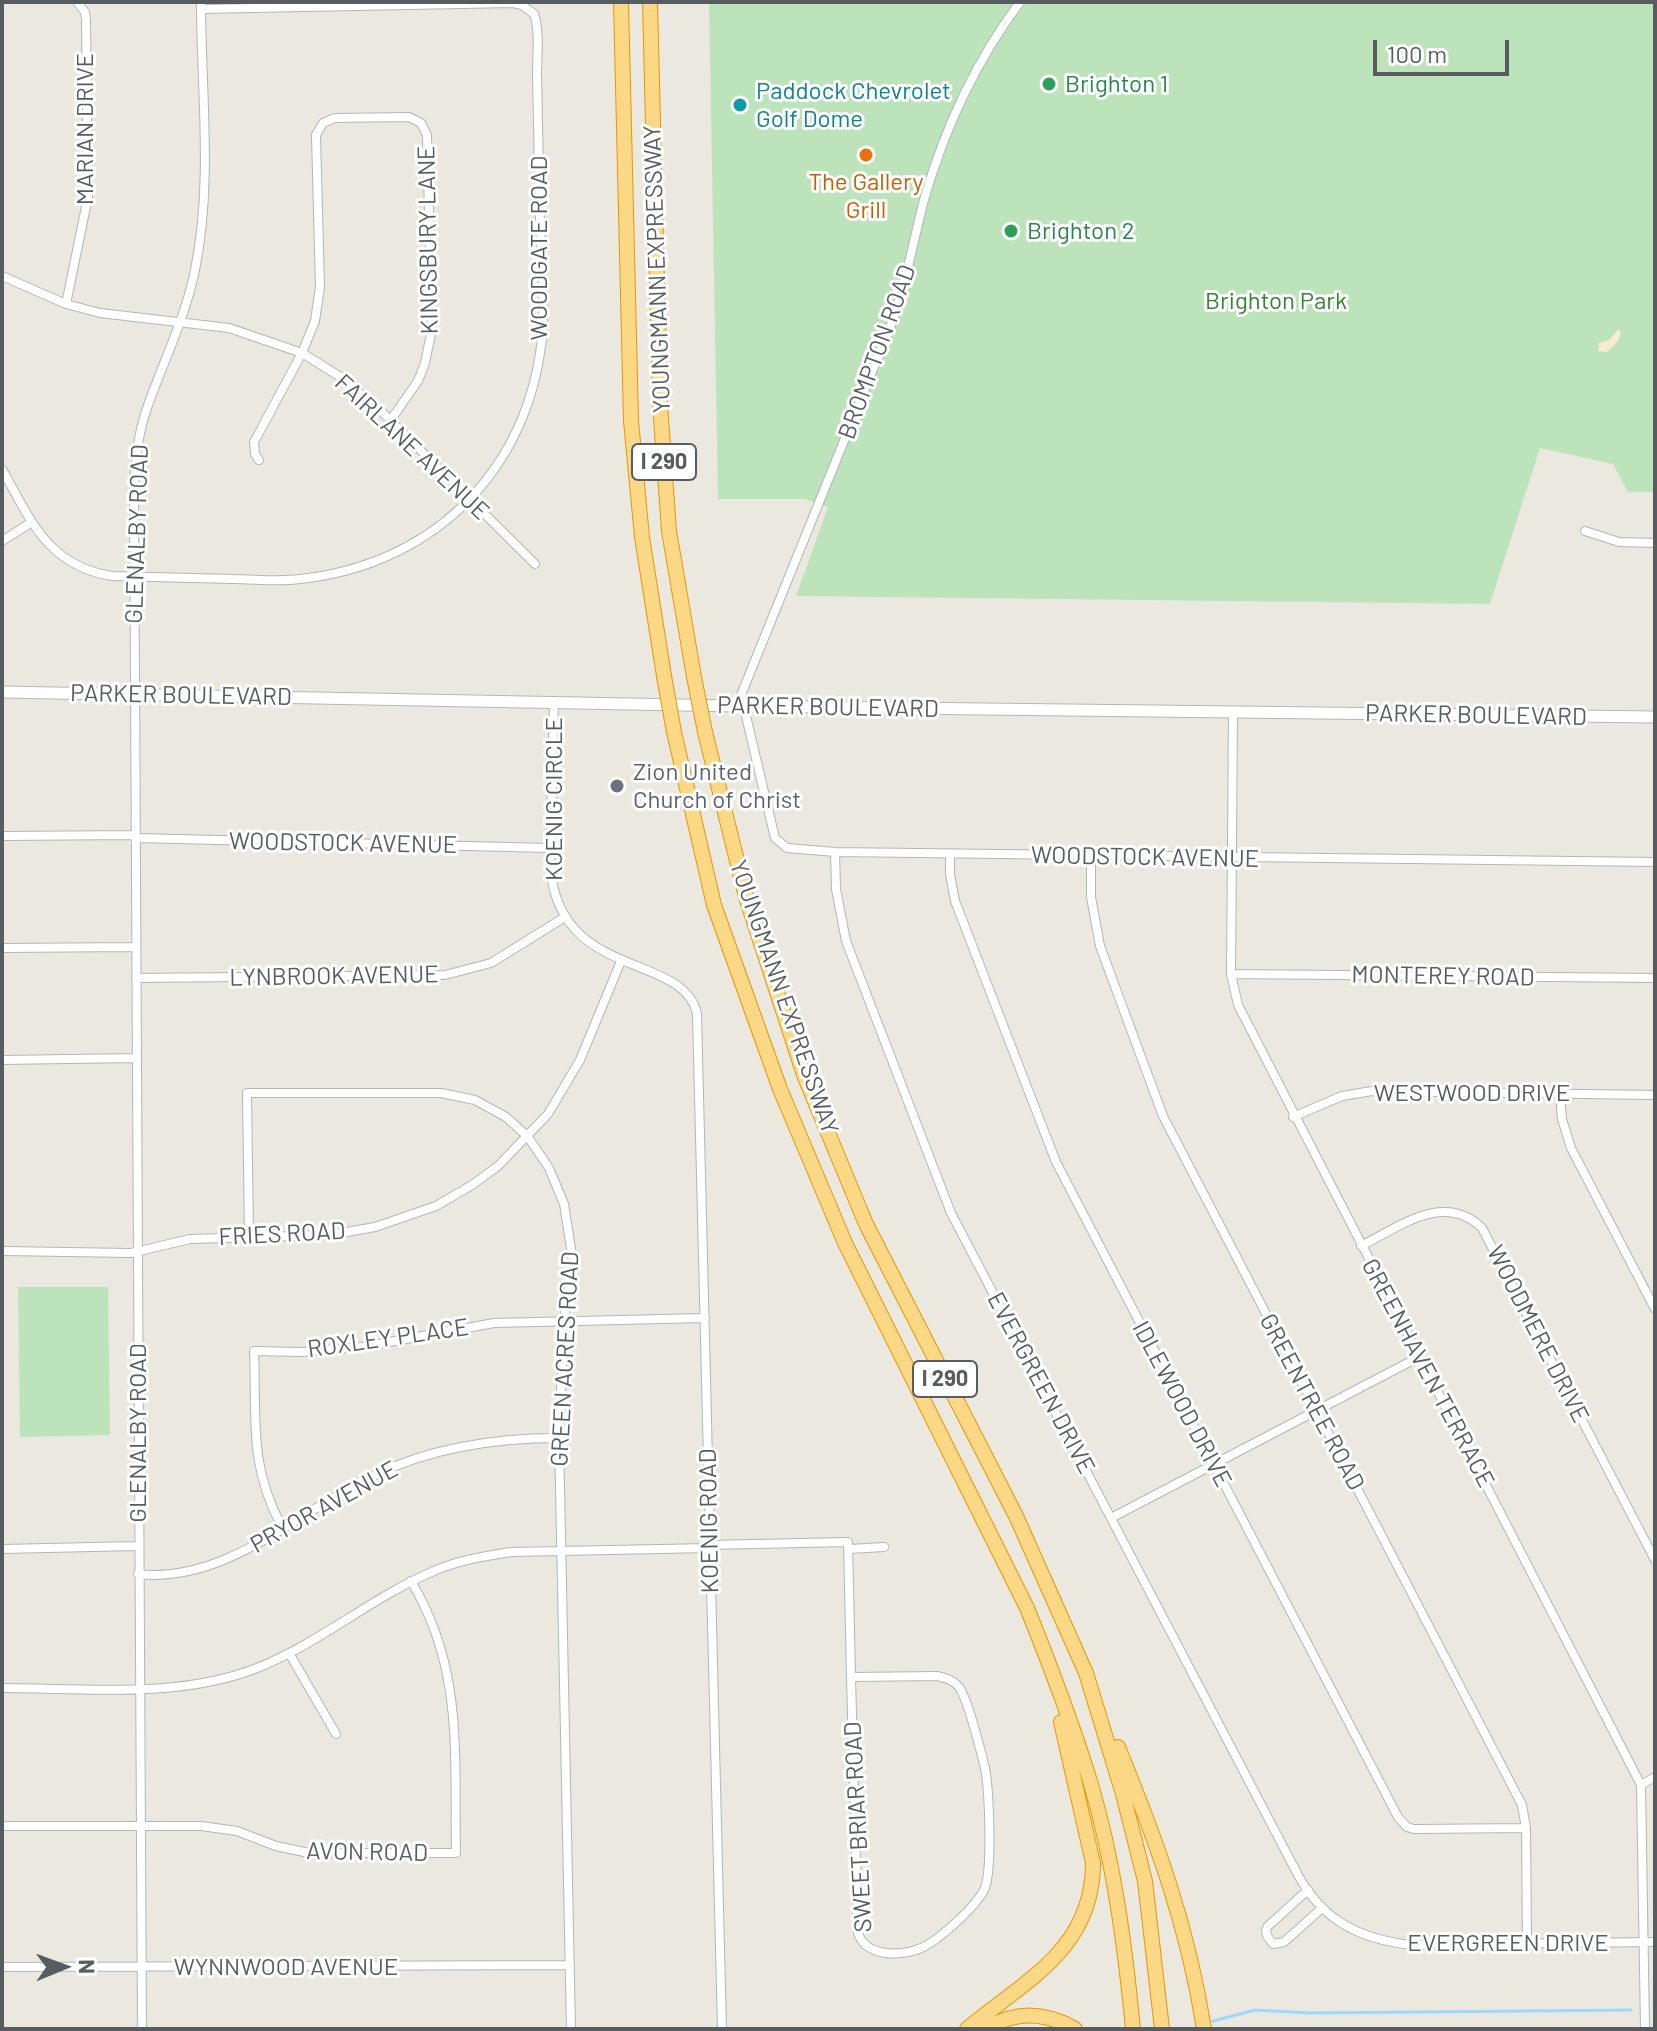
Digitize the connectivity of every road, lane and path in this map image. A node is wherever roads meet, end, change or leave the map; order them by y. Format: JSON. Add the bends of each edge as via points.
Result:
{"nodes":[{"id":1,"x":77,"y":2,"type":"edge"},
{"id":2,"x":621,"y":2,"type":"edge"},
{"id":3,"x":650,"y":2,"type":"edge"},
{"id":4,"x":1020,"y":2,"type":"edge"},
{"id":5,"x":201,"y":5,"type":"edge"},
{"id":6,"x":2,"y":276,"type":"edge"},
{"id":7,"x":66,"y":304,"type":"junction"},
{"id":8,"x":181,"y":322,"type":"junction"},
{"id":9,"x":302,"y":353,"type":"junction"},
{"id":10,"x":390,"y":421,"type":"junction"},
{"id":11,"x":259,"y":460,"type":"dead end"},
{"id":12,"x":2,"y":469,"type":"edge"},
{"id":13,"x":470,"y":500,"type":"junction"},
{"id":14,"x":32,"y":522,"type":"junction"},
{"id":15,"x":1585,"y":531,"type":"dead end"},
{"id":16,"x":2,"y":541,"type":"edge"},
{"id":17,"x":1655,"y":543,"type":"edge"},
{"id":18,"x":535,"y":564,"type":"dead end"},
{"id":19,"x":134,"y":577,"type":"junction"},
{"id":20,"x":2,"y":692,"type":"edge"},
{"id":21,"x":134,"y":693,"type":"junction"},
{"id":22,"x":554,"y":701,"type":"junction"},
{"id":23,"x":744,"y":706,"type":"junction"},
{"id":24,"x":1233,"y":713,"type":"junction"},
{"id":25,"x":1655,"y":717,"type":"edge"},
{"id":26,"x":2,"y":836,"type":"edge"},
{"id":27,"x":136,"y":836,"type":"junction"},
{"id":28,"x":550,"y":848,"type":"junction"},
{"id":29,"x":835,"y":852,"type":"junction"},
{"id":30,"x":950,"y":855,"type":"junction"},
{"id":31,"x":1091,"y":857,"type":"junction"},
{"id":32,"x":1232,"y":858,"type":"junction"},
{"id":33,"x":1655,"y":862,"type":"edge"},
{"id":34,"x":565,"y":917,"type":"junction"},
{"id":35,"x":136,"y":947,"type":"junction"},
{"id":36,"x":2,"y":948,"type":"edge"},
{"id":37,"x":621,"y":961,"type":"junction"},
{"id":38,"x":1231,"y":974,"type":"junction"},
{"id":39,"x":136,"y":978,"type":"junction"},
{"id":40,"x":1655,"y":978,"type":"edge"},
{"id":41,"x":697,"y":1014,"type":"joint"},
{"id":42,"x":136,"y":1058,"type":"junction"},
{"id":43,"x":2,"y":1060,"type":"edge"},
{"id":44,"x":1560,"y":1094,"type":"junction"},
{"id":45,"x":1655,"y":1095,"type":"edge"},
{"id":46,"x":1293,"y":1117,"type":"junction"},
{"id":47,"x":528,"y":1137,"type":"junction"},
{"id":48,"x":249,"y":1237,"type":"junction"},
{"id":49,"x":1361,"y":1246,"type":"junction"},
{"id":50,"x":2,"y":1251,"type":"edge"},
{"id":51,"x":137,"y":1252,"type":"junction"},
{"id":52,"x":1655,"y":1309,"type":"edge"},
{"id":53,"x":705,"y":1318,"type":"junction"},
{"id":54,"x":564,"y":1321,"type":"junction"},
{"id":55,"x":1419,"y":1357,"type":"junction"},
{"id":56,"x":1316,"y":1411,"type":"junction"},
{"id":57,"x":559,"y":1438,"type":"junction"},
{"id":58,"x":1213,"y":1465,"type":"junction"},
{"id":59,"x":1111,"y":1518,"type":"junction"},
{"id":60,"x":282,"y":1527,"type":"junction"},
{"id":61,"x":138,"y":1546,"type":"junction"},
{"id":62,"x":709,"y":1547,"type":"junction"},
{"id":63,"x":884,"y":1547,"type":"dead end"},
{"id":64,"x":2,"y":1549,"type":"edge"},
{"id":65,"x":849,"y":1549,"type":"junction"},
{"id":66,"x":560,"y":1551,"type":"junction"},
{"id":67,"x":1655,"y":1560,"type":"edge"},
{"id":68,"x":138,"y":1574,"type":"junction"},
{"id":69,"x":411,"y":1581,"type":"junction"},
{"id":70,"x":289,"y":1653,"type":"junction"},
{"id":71,"x":1049,"y":1663,"type":"junction"},
{"id":72,"x":1086,"y":1673,"type":"junction"},
{"id":73,"x":851,"y":1677,"type":"junction"},
{"id":74,"x":2,"y":1688,"type":"edge"},
{"id":75,"x":139,"y":1688,"type":"junction"},
{"id":76,"x":336,"y":1734,"type":"dead end"},
{"id":77,"x":1655,"y":1777,"type":"edge"},
{"id":78,"x":1641,"y":1785,"type":"junction"},
{"id":79,"x":2,"y":1826,"type":"edge"},
{"id":80,"x":141,"y":1827,"type":"junction"},
{"id":81,"x":1526,"y":1828,"type":"junction"},
{"id":82,"x":1308,"y":1890,"type":"junction"},
{"id":83,"x":1321,"y":1909,"type":"junction"},
{"id":84,"x":1644,"y":1942,"type":"junction"},
{"id":85,"x":1655,"y":1942,"type":"edge"},
{"id":86,"x":1527,"y":1944,"type":"junction"},
{"id":87,"x":570,"y":1965,"type":"junction"},
{"id":88,"x":2,"y":1967,"type":"edge"},
{"id":89,"x":142,"y":1967,"type":"junction"},
{"id":90,"x":142,"y":2029,"type":"edge"},
{"id":91,"x":571,"y":2029,"type":"edge"},
{"id":92,"x":722,"y":2029,"type":"edge"},
{"id":93,"x":967,"y":2029,"type":"edge"},
{"id":94,"x":986,"y":2029,"type":"edge"},
{"id":95,"x":1075,"y":2029,"type":"edge"},
{"id":96,"x":1133,"y":2029,"type":"edge"},
{"id":97,"x":1162,"y":2029,"type":"edge"},
{"id":98,"x":1204,"y":2029,"type":"edge"},
{"id":99,"x":1645,"y":2029,"type":"edge"}],
"edges":[{"from":1,"to":7,"type":"street","name":"MARIAN DRIVE","via":[[86,20],[89,174]]},
{"from":2,"to":71,"type":"highway","name":"YOUNGMANN EXPRESSWAY","number":"I 290","bridge":true,"via":[[631,421],[642,537],[674,732],[714,905],[780,1089],[845,1243],[1027,1608]]},
{"from":3,"to":72,"type":"highway","name":"YOUNGMANN EXPRESSWAY","number":"I 290","bridge":true,"via":[[660,404],[669,531],[705,732],[746,897],[804,1075],[866,1224],[1016,1516]]},
{"from":4,"to":23,"type":"street","name":"BROMPTON ROAD","via":[[977,70],[940,152],[896,312],[760,645],[741,695]]},
{"from":5,"to":8,"type":"street","name":"GLENALBY ROAD","via":[[203,207]]},
{"from":5,"to":13,"type":"street","name":"WOODGATE ROAD","via":[[513,3],[536,17],[541,349],[532,393],[512,442]]},
{"from":6,"to":7,"type":"street","name":"FAIRLANE AVENUE"},
{"from":7,"to":8,"type":"street","name":"FAIRLANE AVENUE"},
{"from":8,"to":9,"type":"street","name":"FAIRLANE AVENUE","via":[[229,328]]},
{"from":8,"to":19,"type":"street","name":"GLENALBY ROAD","via":[[140,435]]},
{"from":9,"to":10,"type":"street","name":"FAIRLANE AVENUE","via":[[339,376]]},
{"from":9,"to":10,"type":"street","name":"KINGSBURY LANE","via":[[318,305],[319,128],[335,118],[416,119],[427,135],[432,329],[418,381]]},
{"from":9,"to":11,"type":"street","name":"KINGSBURY LANE","via":[[254,442]]},
{"from":10,"to":13,"type":"street","name":"FAIRLANE AVENUE"},
{"from":12,"to":14,"type":"street","name":"WOODGATE ROAD"},
{"from":13,"to":18,"type":"street","name":"FAIRLANE AVENUE"},
{"from":13,"to":19,"type":"street","name":"WOODGATE ROAD","via":[[405,549],[336,574],[295,580]]},
{"from":14,"to":16,"type":"street"},
{"from":14,"to":19,"type":"street","name":"WOODGATE ROAD","via":[[70,563],[99,574]]},
{"from":15,"to":17,"type":"street","via":[[1619,542]]},
{"from":19,"to":21,"type":"street","name":"GLENALBY ROAD"},
{"from":20,"to":21,"type":"street","name":"PARKER BOULEVARD"},
{"from":21,"to":22,"type":"street","name":"PARKER BOULEVARD"},
{"from":21,"to":27,"type":"street","name":"GLENALBY ROAD"},
{"from":22,"to":23,"type":"street","name":"PARKER BOULEVARD"},
{"from":22,"to":28,"type":"street","name":"KOENIG CIRCLE"},
{"from":23,"to":24,"type":"street","name":"PARKER BOULEVARD"},
{"from":23,"to":29,"type":"street","name":"WOODSTOCK AVENUE","via":[[775,838],[787,848]]},
{"from":24,"to":25,"type":"street","name":"PARKER BOULEVARD"},
{"from":24,"to":32,"type":"street","name":"GREENHAVEN TERRACE"},
{"from":26,"to":27,"type":"street","name":"WOODSTOCK AVENUE"},
{"from":27,"to":28,"type":"street","name":"WOODSTOCK AVENUE"},
{"from":27,"to":35,"type":"street","name":"GLENALBY ROAD"},
{"from":28,"to":34,"type":"street","name":"KOENIG CIRCLE","via":[[551,882]]},
{"from":29,"to":30,"type":"street","name":"WOODSTOCK AVENUE"},
{"from":29,"to":59,"type":"street","name":"EVERGREEN DRIVE","via":[[846,941],[951,1213]]},
{"from":30,"to":31,"type":"street","name":"WOODSTOCK AVENUE"},
{"from":30,"to":58,"type":"street","name":"IDLEWOOD DRIVE","via":[[955,901],[1056,1162]]},
{"from":31,"to":32,"type":"street","name":"WOODSTOCK AVENUE"},
{"from":31,"to":56,"type":"street","name":"GREENTREE ROAD","via":[[1091,897],[1100,946],[1163,1116]]},
{"from":32,"to":33,"type":"street","name":"WOODSTOCK AVENUE"},
{"from":32,"to":38,"type":"street","name":"GREENHAVEN TERRACE"},
{"from":34,"to":37,"type":"street","name":"KOENIG CIRCLE","via":[[593,946]]},
{"from":34,"to":39,"type":"street","name":"LYNBROOK AVENUE","via":[[491,963],[445,975]]},
{"from":35,"to":36,"type":"street"},
{"from":35,"to":39,"type":"street","name":"GLENALBY ROAD"},
{"from":37,"to":41,"type":"street","name":"KOENIG CIRCLE","via":[[678,984],[691,996]]},
{"from":37,"to":47,"type":"street","name":"FRIES ROAD","via":[[572,1076]]},
{"from":38,"to":40,"type":"street","name":"MONTEREY ROAD"},
{"from":38,"to":46,"type":"street","name":"GREENHAVEN TERRACE","via":[[1244,1021]]},
{"from":39,"to":42,"type":"street","name":"GLENALBY ROAD"},
{"from":41,"to":53,"type":"street","name":"KOENIG ROAD"},
{"from":42,"to":43,"type":"street"},
{"from":42,"to":51,"type":"street","name":"GLENALBY ROAD"},
{"from":44,"to":45,"type":"street","name":"WESTWOOD DRIVE"},
{"from":44,"to":46,"type":"street","name":"WESTWOOD DRIVE","via":[[1372,1091],[1342,1096]]},
{"from":44,"to":52,"type":"street","via":[[1571,1148]]},
{"from":46,"to":49,"type":"street","name":"GREENHAVEN TERRACE"},
{"from":47,"to":48,"type":"street","name":"FRIES ROAD","via":[[472,1185],[407,1218],[330,1235]]},
{"from":47,"to":48,"type":"street","name":"GREEN ACRES ROAD","via":[[491,1107],[459,1095],[247,1093]]},
{"from":47,"to":54,"type":"street","name":"GREEN ACRES ROAD","via":[[549,1168],[569,1223],[573,1261]]},
{"from":48,"to":51,"type":"street","name":"FRIES ROAD","via":[[190,1239]]},
{"from":49,"to":55,"type":"street","name":"GREENHAVEN TERRACE"},
{"from":49,"to":67,"type":"street","name":"WOODMERE DRIVE","via":[[1437,1210],[1458,1212],[1482,1228]]},
{"from":50,"to":51,"type":"street","name":"FRIES ROAD"},
{"from":51,"to":61,"type":"street","name":"GLENALBY ROAD"},
{"from":53,"to":54,"type":"street","name":"ROXLEY PLACE"},
{"from":53,"to":62,"type":"street","name":"KOENIG ROAD"},
{"from":54,"to":57,"type":"street","name":"GREEN ACRES ROAD"},
{"from":54,"to":60,"type":"street","name":"ROXLEY PLACE","via":[[485,1324],[331,1350],[254,1351],[259,1468]]},
{"from":55,"to":56,"type":"street"},
{"from":55,"to":78,"type":"street","name":"GREENHAVEN TERRACE"},
{"from":56,"to":58,"type":"street"},
{"from":56,"to":81,"type":"street","name":"GREENTREE ROAD","via":[[1522,1805]]},
{"from":57,"to":60,"type":"street","name":"PRYOR AVENUE","via":[[500,1440],[424,1456],[376,1474]]},
{"from":57,"to":66,"type":"street","name":"GREEN ACRES ROAD"},
{"from":58,"to":59,"type":"street"},
{"from":58,"to":81,"type":"street","name":"IDLEWOOD DRIVE","via":[[1402,1823],[1414,1829]]},
{"from":59,"to":82,"type":"street","name":"EVERGREEN DRIVE"},
{"from":60,"to":68,"type":"street","name":"PRYOR AVENUE","via":[[200,1569]]},
{"from":61,"to":64,"type":"street"},
{"from":61,"to":68,"type":"street","name":"GLENALBY ROAD"},
{"from":62,"to":65,"type":"street","via":[[848,1542]]},
{"from":62,"to":66,"type":"street"},
{"from":62,"to":92,"type":"street","name":"KOENIG ROAD"},
{"from":63,"to":65,"type":"street"},
{"from":65,"to":73,"type":"street","name":"SWEET BRIAR ROAD"},
{"from":66,"to":69,"type":"street","via":[[485,1556]]},
{"from":66,"to":87,"type":"street","name":"GREEN ACRES ROAD"},
{"from":68,"to":75,"type":"street","name":"GLENALBY ROAD"},
{"from":69,"to":70,"type":"street"},
{"from":69,"to":80,"type":"street","name":"AVON ROAD","via":[[434,1625],[448,1671],[456,1853],[309,1853],[217,1827]]},
{"from":70,"to":75,"type":"street","via":[[211,1682]]},
{"from":70,"to":76,"type":"street"},
{"from":71,"to":93,"type":"highway","via":[[1093,1863],[1091,1896],[1081,1923],[1060,1953]]},
{"from":71,"to":96,"type":"highway","name":"YOUNGMANN EXPRESSWAY","number":"I 290","via":[[1106,1846]]},
{"from":72,"to":97,"type":"highway","name":"YOUNGMANN EXPRESSWAY","number":"I 290","via":[[1145,1881]]},
{"from":72,"to":98,"type":"highway","via":[[1155,1837],[1187,1938]]},
{"from":73,"to":73,"type":"street","name":"SWEET BRIAR ROAD","via":[[858,1933],[871,1950],[911,1951],[935,1940],[986,1885],[985,1768],[963,1695],[953,1682],[937,1676]]},
{"from":74,"to":75,"type":"street"},
{"from":75,"to":80,"type":"street","name":"GLENALBY ROAD"},
{"from":77,"to":78,"type":"street"},
{"from":78,"to":84,"type":"street","name":"GREENHAVEN TERRACE"},
{"from":79,"to":80,"type":"street","name":"AVON ROAD"},
{"from":80,"to":89,"type":"street","name":"GLENALBY ROAD"},
{"from":81,"to":86,"type":"street","name":"GREENTREE ROAD"},
{"from":82,"to":83,"type":"street","name":"EVERGREEN DRIVE"},
{"from":82,"to":83,"type":"street","via":[[1268,1926],[1269,1941],[1284,1942]]},
{"from":83,"to":86,"type":"street","name":"EVERGREEN DRIVE","via":[[1357,1932],[1392,1943]]},
{"from":84,"to":85,"type":"street","name":"EVERGREEN DRIVE"},
{"from":84,"to":86,"type":"street","name":"EVERGREEN DRIVE"},
{"from":84,"to":99,"type":"street","name":"GREENHAVEN TERRACE"},
{"from":87,"to":89,"type":"street","name":"WYNNWOOD AVENUE"},
{"from":87,"to":91,"type":"street","name":"GREEN ACRES ROAD"},
{"from":88,"to":89,"type":"street","name":"WYNNWOOD AVENUE"},
{"from":89,"to":90,"type":"street","name":"GLENALBY ROAD"},
{"from":94,"to":95,"type":"highway","via":[[1033,2015]]}]}
